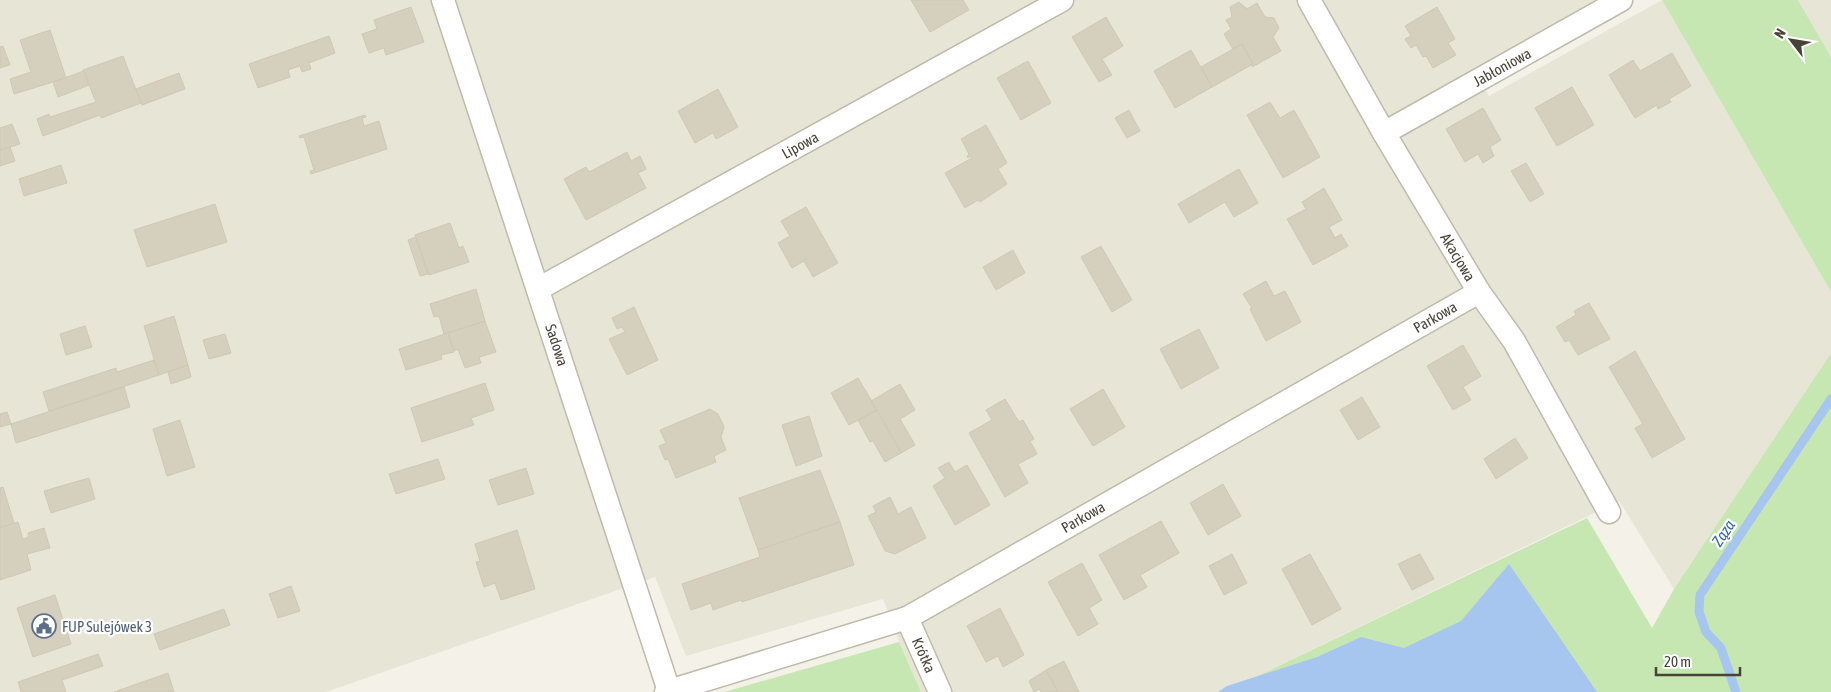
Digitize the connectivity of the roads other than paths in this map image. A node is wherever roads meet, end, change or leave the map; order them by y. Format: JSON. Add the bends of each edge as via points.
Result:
{"nodes":[{"id":1,"x":443,"y":0,"type":"edge"},
{"id":2,"x":1062,"y":0,"type":"edge"},
{"id":3,"x":1309,"y":0,"type":"edge"},
{"id":4,"x":1621,"y":0,"type":"edge"},
{"id":5,"x":1384,"y":133,"type":"junction"},
{"id":6,"x":538,"y":289,"type":"junction"},
{"id":7,"x":1479,"y":292,"type":"junction"},
{"id":8,"x":1609,"y":512,"type":"dead end"},
{"id":9,"x":907,"y":618,"type":"junction"},
{"id":10,"x":667,"y":692,"type":"edge"},
{"id":11,"x":940,"y":692,"type":"edge"}],
"edges":[{"from":1,"to":6,"type":"street","name":"Sadowa"},
{"from":2,"to":6,"type":"street","name":"Lipowa"},
{"from":3,"to":5,"type":"street","name":"Akacjowa"},
{"from":4,"to":5,"type":"street","name":"Jabłoniowa"},
{"from":5,"to":7,"type":"street","name":"Akacjowa"},
{"from":6,"to":10,"type":"street","name":"Sadowa"},
{"from":7,"to":8,"type":"street","name":"Akacjowa","via":[[1514,341]]},
{"from":7,"to":9,"type":"street","name":"Parkowa"},
{"from":9,"to":10,"type":"street","name":"Parkowa"},
{"from":9,"to":11,"type":"street","name":"Krótka"}]}
